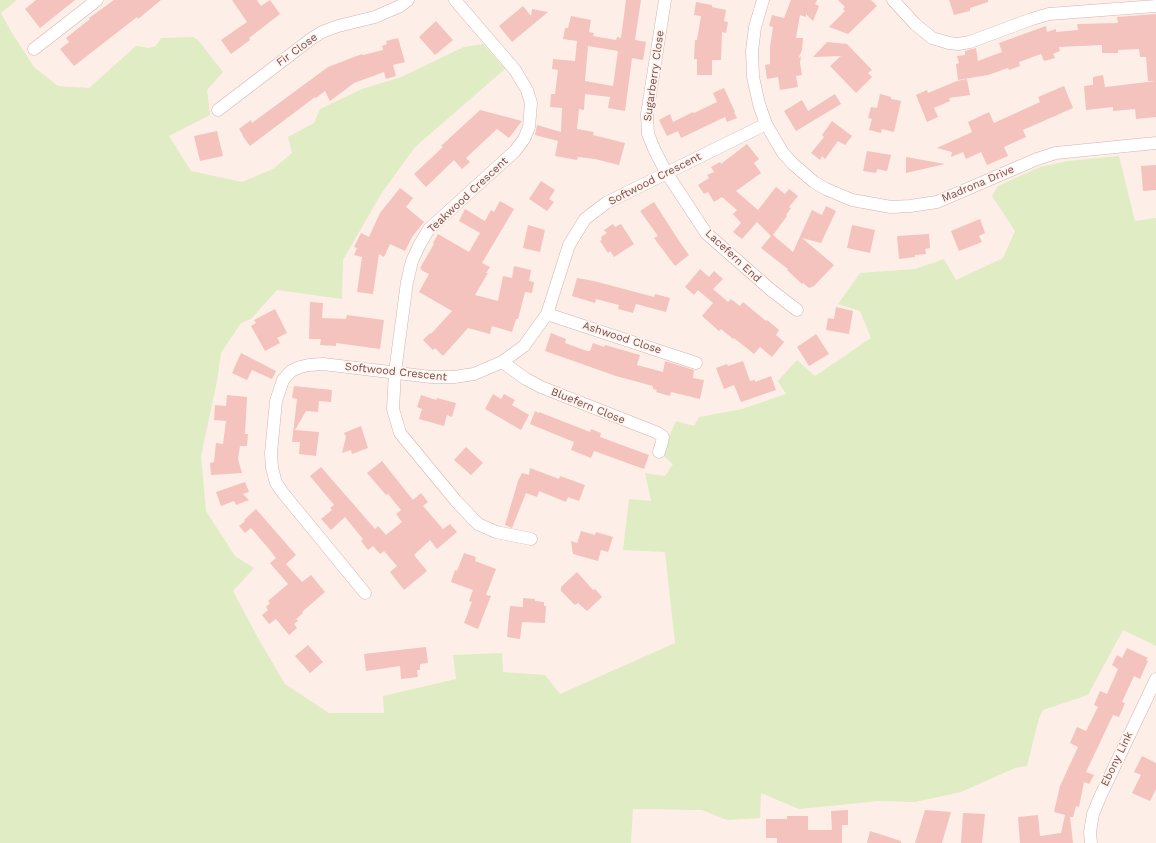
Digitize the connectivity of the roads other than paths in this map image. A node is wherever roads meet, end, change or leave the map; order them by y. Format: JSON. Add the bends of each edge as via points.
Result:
{"nodes":[{"id":1,"x":97,"y":0,"type":"edge"},
{"id":2,"x":408,"y":0,"type":"edge"},
{"id":3,"x":455,"y":0,"type":"edge"},
{"id":4,"x":665,"y":0,"type":"edge"},
{"id":5,"x":763,"y":0,"type":"edge"},
{"id":6,"x":893,"y":0,"type":"edge"},
{"id":7,"x":1156,"y":6,"type":"edge"},
{"id":8,"x":34,"y":49,"type":"dead end"},
{"id":9,"x":218,"y":110,"type":"dead end"},
{"id":10,"x":766,"y":124,"type":"junction"},
{"id":11,"x":1156,"y":143,"type":"edge"},
{"id":12,"x":666,"y":172,"type":"junction"},
{"id":13,"x":797,"y":310,"type":"dead end"},
{"id":14,"x":547,"y":314,"type":"junction"},
{"id":15,"x":502,"y":362,"type":"junction"},
{"id":16,"x":696,"y":363,"type":"dead end"},
{"id":17,"x":395,"y":372,"type":"junction"},
{"id":18,"x":658,"y":452,"type":"dead end"},
{"id":19,"x":532,"y":539,"type":"dead end"},
{"id":20,"x":365,"y":592,"type":"dead end"},
{"id":21,"x":1156,"y":679,"type":"edge"},
{"id":22,"x":1091,"y":843,"type":"edge"}],
"edges":[{"from":1,"to":8,"type":"street"},
{"from":2,"to":9,"type":"street","name":"Fir Close","via":[[375,17],[322,32]]},
{"from":3,"to":17,"type":"street","name":"Teakwood Crescent","via":[[515,70],[527,90],[531,103],[529,127],[515,151],[429,229],[420,244],[412,261],[407,282]]},
{"from":4,"to":12,"type":"street","name":"Sugarberry Close","via":[[647,126],[655,151]]},
{"from":5,"to":10,"type":"street","name":"Madrona Drive","via":[[755,27],[752,51],[753,77]]},
{"from":6,"to":7,"type":"street","via":[[932,38],[958,44],[1049,14]]},
{"from":10,"to":11,"type":"street","name":"Madrona Drive","via":[[783,153],[814,182],[852,200],[891,207],[938,202],[1056,153]]},
{"from":10,"to":12,"type":"street","name":"Softwood Crescent"},
{"from":12,"to":13,"type":"street","name":"Lacefern End","via":[[706,233]]},
{"from":12,"to":14,"type":"street","name":"Softwood Crescent","via":[[606,203],[585,219],[570,245]]},
{"from":14,"to":15,"type":"street","name":"Softwood Crescent","via":[[524,346]]},
{"from":14,"to":16,"type":"street","name":"Ashwood Close"},
{"from":15,"to":17,"type":"street","name":"Softwood Crescent","via":[[474,374],[454,378]]},
{"from":15,"to":18,"type":"street","name":"Bluefern Close","via":[[541,387],[658,433],[663,437]]},
{"from":17,"to":19,"type":"street","name":"Teakwood Crescent","via":[[393,409],[400,433],[478,524],[496,532]]},
{"from":17,"to":20,"type":"street","name":"Softwood Crescent","via":[[323,364],[300,367],[291,371],[283,380],[276,402],[271,453],[276,483]]},
{"from":21,"to":22,"type":"street","name":"Ebony Link","via":[[1093,814]]}]}
